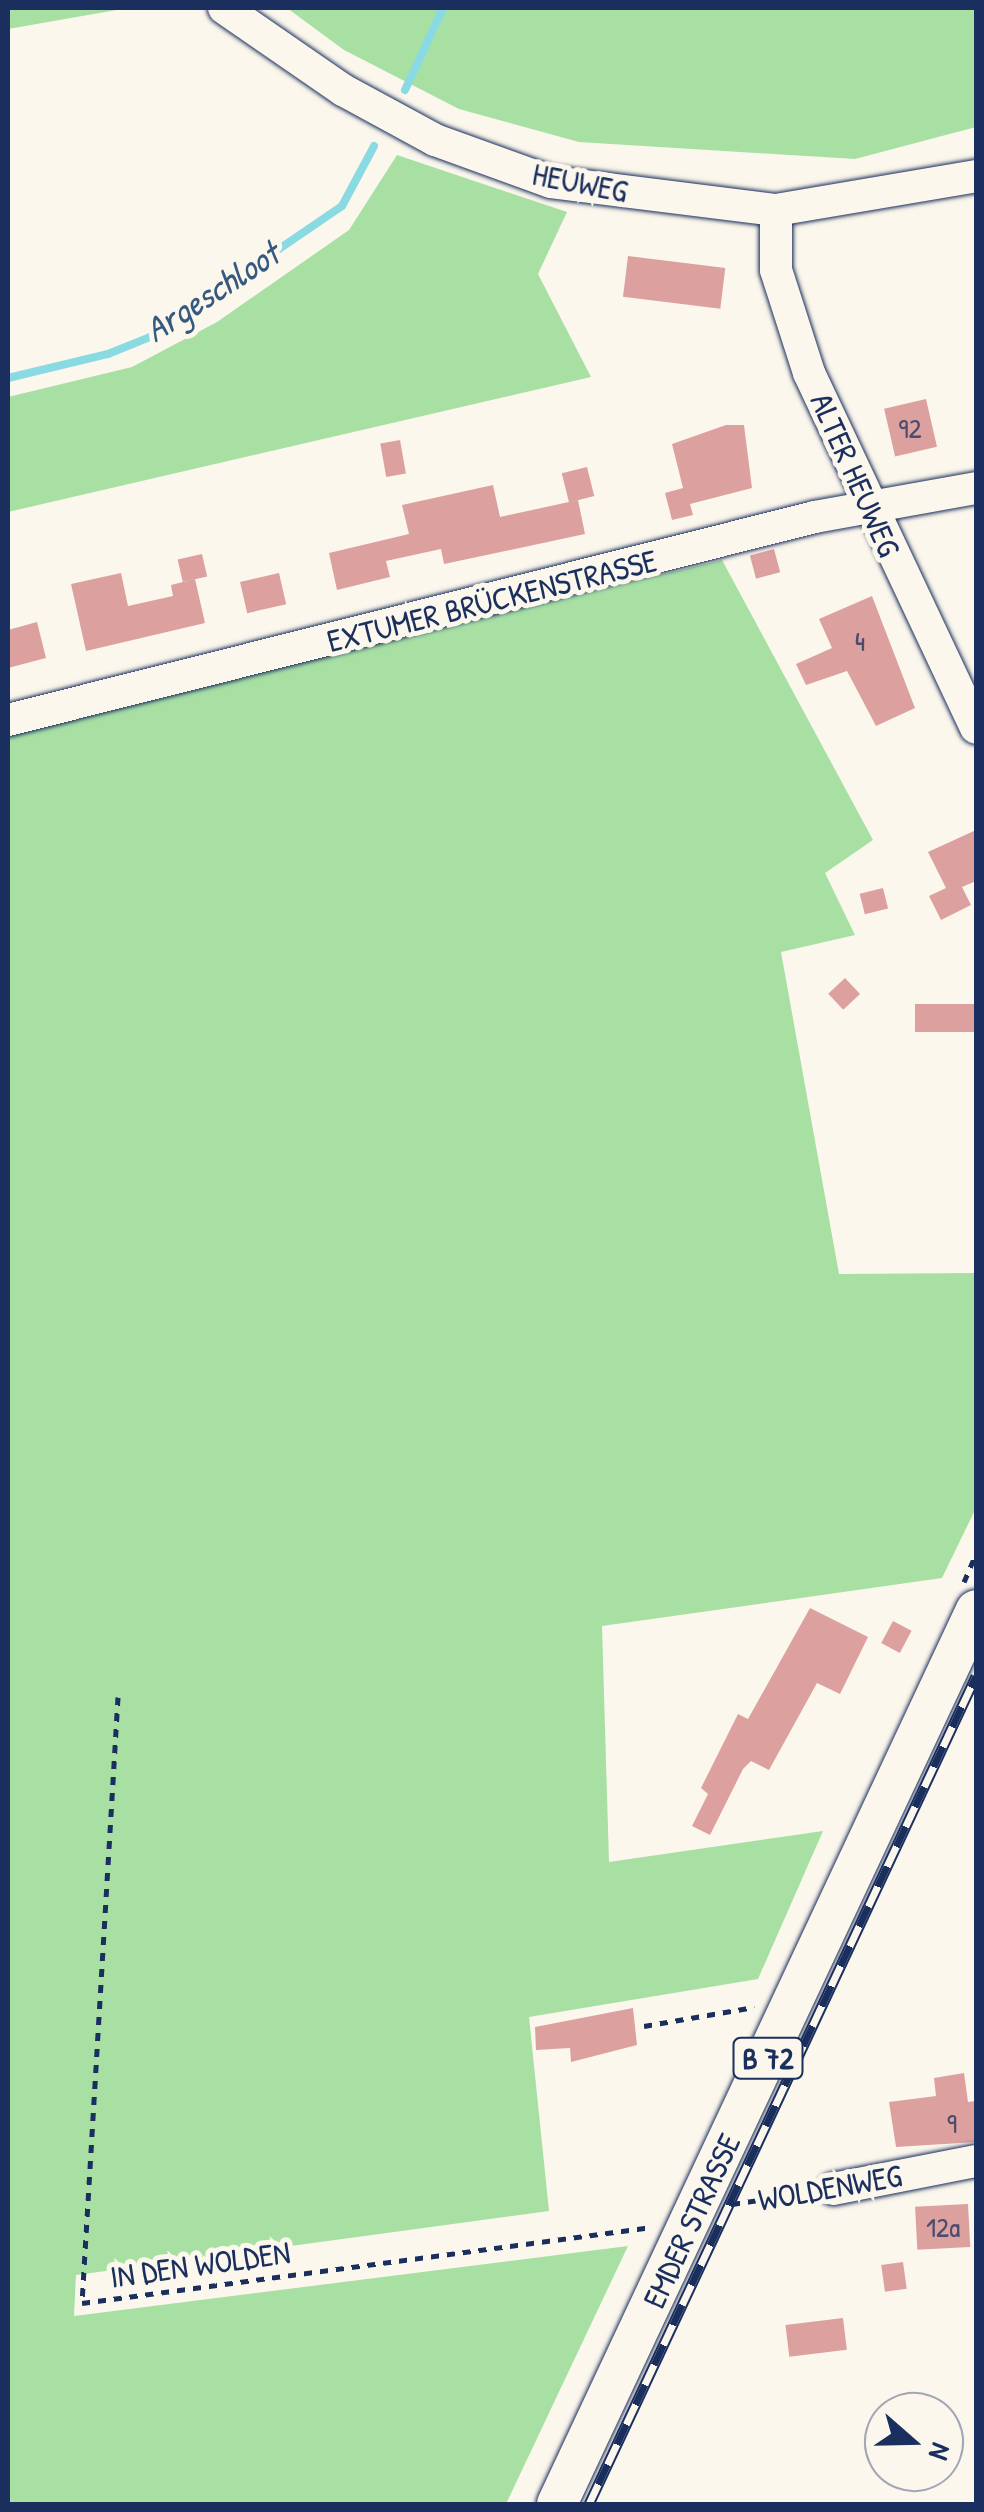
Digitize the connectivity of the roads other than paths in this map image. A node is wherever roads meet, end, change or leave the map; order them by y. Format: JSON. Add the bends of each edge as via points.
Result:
{"nodes":[{"id":1,"x":224,"y":8,"type":"edge"},
{"id":2,"x":976,"y":176,"type":"edge"},
{"id":3,"x":776,"y":210,"type":"junction"},
{"id":4,"x":976,"y":488,"type":"edge"},
{"id":5,"x":867,"y":506,"type":"junction"},
{"id":6,"x":8,"y":720,"type":"edge"},
{"id":7,"x":976,"y":728,"type":"edge"},
{"id":8,"x":976,"y":1610,"type":"edge"},
{"id":9,"x":976,"y":2160,"type":"edge"},
{"id":10,"x":833,"y":2189,"type":"road end"},
{"id":11,"x":565,"y":2502,"type":"edge"}],
"edges":[{"from":1,"to":3,"type":"street","name":"HEUWEG","via":[[342,90],[434,140],[552,182]]},
{"from":2,"to":3,"type":"street","name":"HEUWEG"},
{"from":3,"to":5,"type":"street","name":"ALTER HEUWEG","via":[[776,270],[809,373]]},
{"from":4,"to":5,"type":"street","name":"EXTUMER BRÜCKENSTRASSE"},
{"from":5,"to":6,"type":"street","name":"EXTUMER BRÜCKENSTRASSE"},
{"from":5,"to":7,"type":"street","name":"ALTER HEUWEG"},
{"from":8,"to":11,"type":"main road","name":"EMDER STRASSE","number":"B 72"},
{"from":9,"to":10,"type":"street","name":"WOLDENWEG"}]}
